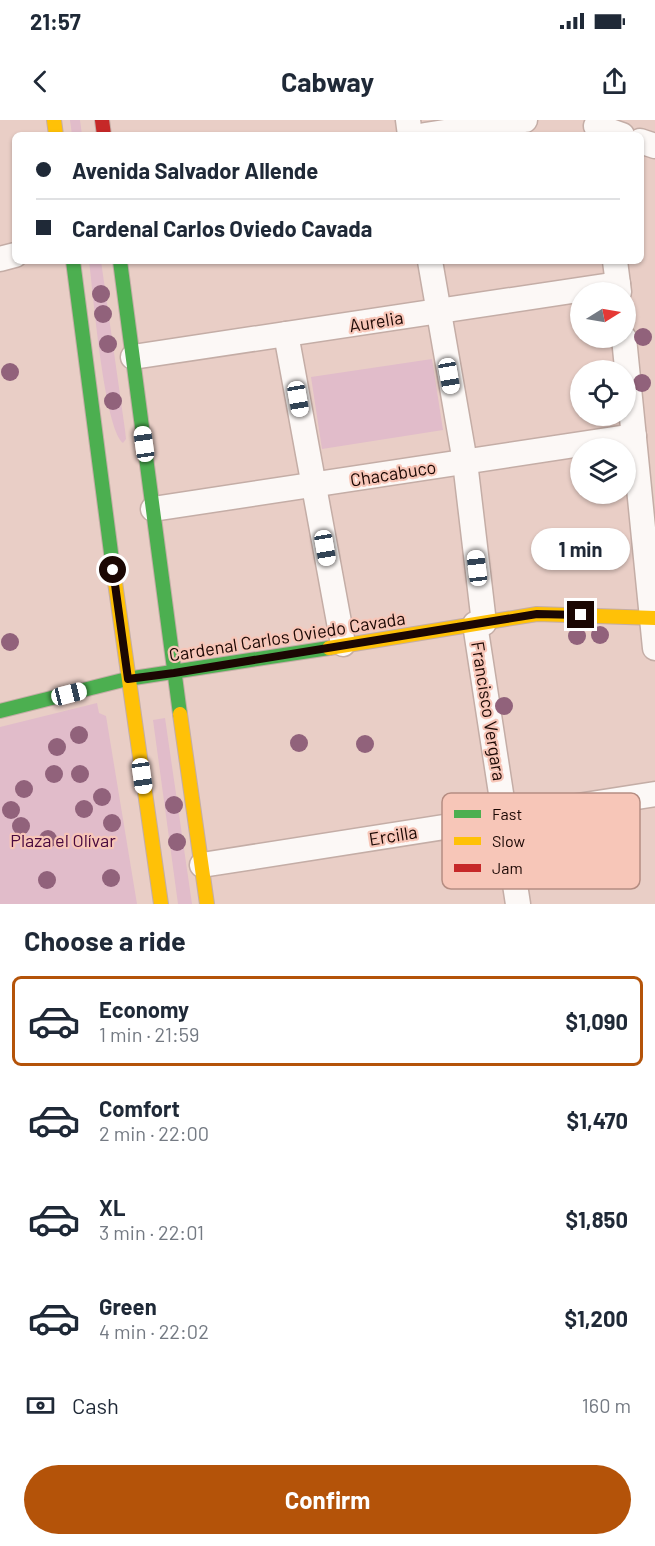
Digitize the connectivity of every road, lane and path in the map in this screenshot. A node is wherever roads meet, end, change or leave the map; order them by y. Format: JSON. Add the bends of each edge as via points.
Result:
{"nodes":[{"id":1,"x":525,"y":120,"type":"edge"},
{"id":2,"x":596,"y":127,"type":"edge"},
{"id":3,"x":445,"y":132,"type":"edge"},
{"id":4,"x":612,"y":132,"type":"edge"},
{"id":5,"x":73,"y":264,"type":"edge"},
{"id":6,"x":120,"y":264,"type":"edge"},
{"id":7,"x":430,"y":264,"type":"edge"},
{"id":8,"x":618,"y":279,"type":"edge"},
{"id":9,"x":438,"y":311,"type":"junction"},
{"id":10,"x":286,"y":334,"type":"junction"},
{"id":11,"x":625,"y":348,"type":"edge"},
{"id":12,"x":133,"y":357,"type":"junction"},
{"id":13,"x":634,"y":436,"type":"junction"},
{"id":14,"x":465,"y":462,"type":"junction"},
{"id":15,"x":314,"y":485,"type":"junction"},
{"id":16,"x":153,"y":509,"type":"junction"},
{"id":17,"x":653,"y":617,"type":"edge"},
{"id":18,"x":480,"y":623,"type":"junction"},
{"id":19,"x":343,"y":644,"type":"junction"},
{"id":20,"x":655,"y":648,"type":"edge"},
{"id":21,"x":174,"y":673,"type":"junction"},
{"id":22,"x":128,"y":679,"type":"junction"},
{"id":23,"x":0,"y":711,"type":"edge"},
{"id":24,"x":502,"y":793,"type":"edge"},
{"id":25,"x":655,"y":794,"type":"edge"},
{"id":26,"x":640,"y":796,"type":"edge"},
{"id":27,"x":442,"y":828,"type":"edge"},
{"id":28,"x":202,"y":865,"type":"junction"},
{"id":29,"x":516,"y":889,"type":"edge"},
{"id":30,"x":161,"y":904,"type":"edge"},
{"id":31,"x":207,"y":904,"type":"edge"},
{"id":32,"x":518,"y":904,"type":"edge"}],
"edges":[{"from":1,"to":3,"type":"street"},
{"from":2,"to":4,"type":"street"},
{"from":5,"to":22,"type":"main road"},
{"from":6,"to":12,"type":"main road"},
{"from":7,"to":9,"type":"street","name":"Francisco Vergara"},
{"from":8,"to":9,"type":"street","name":"Aurelia"},
{"from":9,"to":10,"type":"street","name":"Aurelia"},
{"from":9,"to":14,"type":"street","name":"Francisco Vergara"},
{"from":10,"to":12,"type":"street","name":"Aurelia"},
{"from":10,"to":15,"type":"street"},
{"from":11,"to":13,"type":"street"},
{"from":12,"to":16,"type":"main road"},
{"from":13,"to":14,"type":"street","name":"Chacabuco"},
{"from":13,"to":17,"type":"street"},
{"from":14,"to":15,"type":"street","name":"Chacabuco"},
{"from":14,"to":18,"type":"street","name":"Francisco Vergara"},
{"from":15,"to":16,"type":"street","name":"Chacabuco"},
{"from":15,"to":19,"type":"street"},
{"from":16,"to":21,"type":"main road"},
{"from":17,"to":18,"type":"main road","name":"Cardenal Carlos Oviedo Cavada","via":[[537,614]]},
{"from":17,"to":20,"type":"street"},
{"from":18,"to":19,"type":"main road","name":"Cardenal Carlos Oviedo Cavada"},
{"from":18,"to":24,"type":"street","name":"Francisco Vergara"},
{"from":19,"to":21,"type":"main road","name":"Cardenal Carlos Oviedo Cavada"},
{"from":21,"to":22,"type":"main road","name":"Cardenal Carlos Oviedo Cavada"},
{"from":21,"to":28,"type":"main road"},
{"from":22,"to":23,"type":"main road","name":"Cardenal Carlos Oviedo Cavada"},
{"from":22,"to":30,"type":"main road"},
{"from":25,"to":26,"type":"street","name":"Ercilla"},
{"from":27,"to":28,"type":"street","name":"Ercilla"},
{"from":28,"to":31,"type":"main road"},
{"from":29,"to":32,"type":"street","name":"Francisco Vergara"}]}
